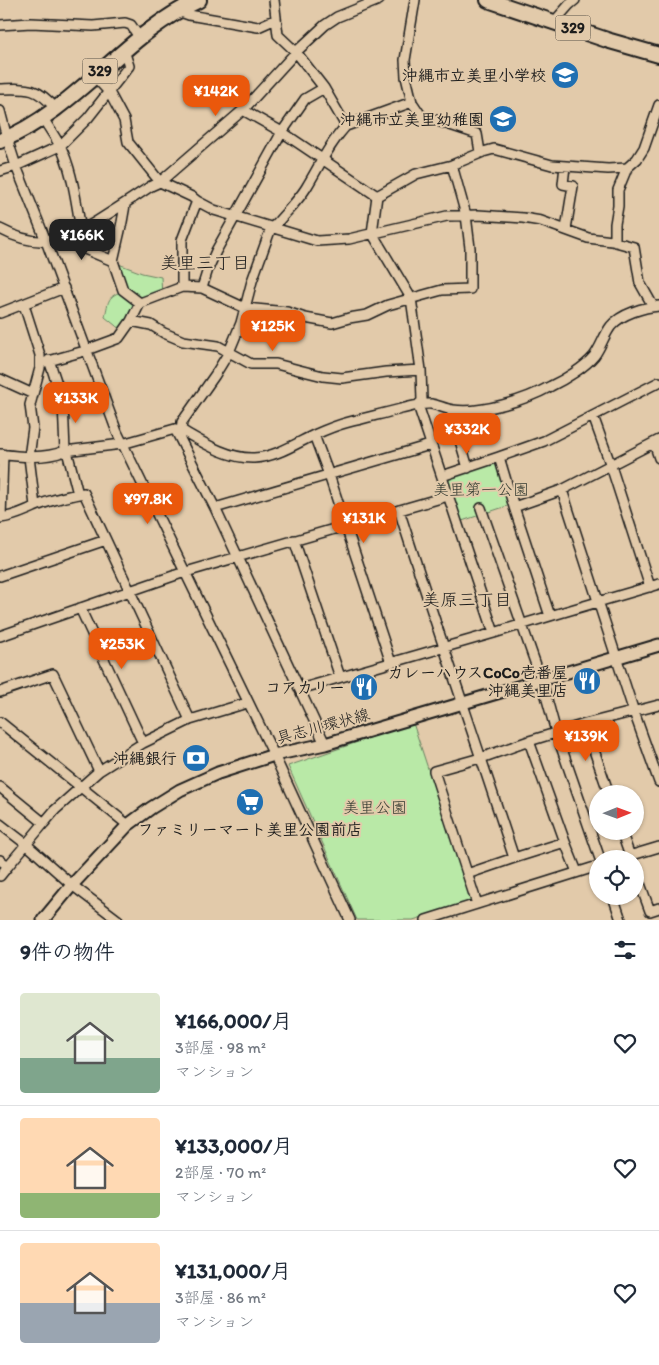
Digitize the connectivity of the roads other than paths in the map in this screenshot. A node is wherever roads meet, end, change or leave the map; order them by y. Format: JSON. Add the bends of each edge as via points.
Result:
{"nodes":[{"id":1,"x":199,"y":0,"type":"edge"},
{"id":2,"x":274,"y":0,"type":"edge"},
{"id":3,"x":379,"y":0,"type":"edge"},
{"id":4,"x":415,"y":0,"type":"edge"},
{"id":5,"x":488,"y":0,"type":"edge"},
{"id":6,"x":575,"y":0,"type":"edge"},
{"id":7,"x":178,"y":11,"type":"junction"},
{"id":8,"x":276,"y":19,"type":"junction"},
{"id":9,"x":554,"y":22,"type":"junction"},
{"id":10,"x":0,"y":26,"type":"edge"},
{"id":11,"x":140,"y":38,"type":"junction"},
{"id":12,"x":124,"y":50,"type":"junction"},
{"id":13,"x":296,"y":52,"type":"junction"},
{"id":14,"x":659,"y":55,"type":"edge"},
{"id":15,"x":94,"y":76,"type":"junction"},
{"id":16,"x":324,"y":88,"type":"junction"},
{"id":17,"x":0,"y":89,"type":"edge"},
{"id":18,"x":109,"y":92,"type":"junction"},
{"id":19,"x":412,"y":102,"type":"junction"},
{"id":20,"x":659,"y":105,"type":"edge"},
{"id":21,"x":56,"y":109,"type":"junction"},
{"id":22,"x":243,"y":110,"type":"junction"},
{"id":23,"x":0,"y":111,"type":"edge"},
{"id":24,"x":42,"y":118,"type":"junction"},
{"id":25,"x":656,"y":124,"type":"edge"},
{"id":26,"x":346,"y":126,"type":"junction"},
{"id":27,"x":282,"y":132,"type":"junction"},
{"id":28,"x":3,"y":140,"type":"edge"},
{"id":29,"x":60,"y":146,"type":"junction"},
{"id":30,"x":480,"y":152,"type":"junction"},
{"id":31,"x":323,"y":158,"type":"junction"},
{"id":32,"x":452,"y":165,"type":"junction"},
{"id":33,"x":16,"y":166,"type":"junction"},
{"id":34,"x":565,"y":166,"type":"junction"},
{"id":35,"x":627,"y":168,"type":"junction"},
{"id":36,"x":0,"y":171,"type":"edge"},
{"id":37,"x":160,"y":182,"type":"junction"},
{"id":38,"x":377,"y":196,"type":"junction"},
{"id":39,"x":197,"y":201,"type":"junction"},
{"id":40,"x":123,"y":205,"type":"junction"},
{"id":41,"x":466,"y":215,"type":"junction"},
{"id":42,"x":235,"y":217,"type":"junction"},
{"id":43,"x":271,"y":228,"type":"junction"},
{"id":44,"x":0,"y":229,"type":"edge"},
{"id":45,"x":566,"y":229,"type":"junction"},
{"id":46,"x":81,"y":231,"type":"junction"},
{"id":47,"x":372,"y":233,"type":"junction"},
{"id":48,"x":61,"y":239,"type":"junction"},
{"id":49,"x":46,"y":241,"type":"junction"},
{"id":50,"x":615,"y":242,"type":"junction"},
{"id":51,"x":112,"y":262,"type":"junction"},
{"id":52,"x":182,"y":287,"type":"junction"},
{"id":53,"x":64,"y":288,"type":"junction"},
{"id":54,"x":202,"y":288,"type":"junction"},
{"id":55,"x":411,"y":298,"type":"junction"},
{"id":56,"x":140,"y":303,"type":"junction"},
{"id":57,"x":24,"y":305,"type":"junction"},
{"id":58,"x":656,"y":306,"type":"edge"},
{"id":59,"x":245,"y":308,"type":"junction"},
{"id":60,"x":0,"y":313,"type":"edge"},
{"id":61,"x":131,"y":321,"type":"junction"},
{"id":62,"x":86,"y":350,"type":"junction"},
{"id":63,"x":229,"y":352,"type":"junction"},
{"id":64,"x":50,"y":360,"type":"junction"},
{"id":65,"x":40,"y":364,"type":"junction"},
{"id":66,"x":421,"y":370,"type":"junction"},
{"id":67,"x":0,"y":379,"type":"edge"},
{"id":68,"x":659,"y":382,"type":"edge"},
{"id":69,"x":32,"y":394,"type":"junction"},
{"id":70,"x":418,"y":405,"type":"junction"},
{"id":71,"x":451,"y":410,"type":"junction"},
{"id":72,"x":593,"y":416,"type":"junction"},
{"id":73,"x":178,"y":429,"type":"junction"},
{"id":74,"x":314,"y":435,"type":"junction"},
{"id":75,"x":656,"y":442,"type":"edge"},
{"id":76,"x":122,"y":444,"type":"junction"},
{"id":77,"x":430,"y":444,"type":"junction"},
{"id":78,"x":64,"y":451,"type":"junction"},
{"id":79,"x":1,"y":454,"type":"edge"},
{"id":80,"x":28,"y":457,"type":"junction"},
{"id":81,"x":499,"y":457,"type":"junction"},
{"id":82,"x":659,"y":458,"type":"edge"},
{"id":83,"x":611,"y":466,"type":"junction"},
{"id":84,"x":468,"y":468,"type":"junction"},
{"id":85,"x":329,"y":475,"type":"junction"},
{"id":86,"x":442,"y":476,"type":"junction"},
{"id":87,"x":562,"y":490,"type":"junction"},
{"id":88,"x":78,"y":494,"type":"junction"},
{"id":89,"x":448,"y":496,"type":"junction"},
{"id":90,"x":35,"y":506,"type":"junction"},
{"id":91,"x":514,"y":507,"type":"junction"},
{"id":92,"x":215,"y":508,"type":"junction"},
{"id":93,"x":481,"y":508,"type":"dead end"},
{"id":94,"x":399,"y":510,"type":"junction"},
{"id":95,"x":0,"y":518,"type":"edge"},
{"id":96,"x":345,"y":525,"type":"junction"},
{"id":97,"x":106,"y":540,"type":"junction"},
{"id":98,"x":294,"y":540,"type":"junction"},
{"id":99,"x":238,"y":557,"type":"junction"},
{"id":100,"x":184,"y":572,"type":"junction"},
{"id":101,"x":0,"y":576,"type":"edge"},
{"id":102,"x":654,"y":585,"type":"edge"},
{"id":103,"x":131,"y":591,"type":"junction"},
{"id":104,"x":600,"y":602,"type":"junction"},
{"id":105,"x":80,"y":608,"type":"junction"},
{"id":106,"x":550,"y":616,"type":"junction"},
{"id":107,"x":522,"y":624,"type":"junction"},
{"id":108,"x":494,"y":633,"type":"junction"},
{"id":109,"x":0,"y":636,"type":"edge"},
{"id":110,"x":659,"y":645,"type":"edge"},
{"id":111,"x":444,"y":647,"type":"junction"},
{"id":112,"x":616,"y":657,"type":"junction"},
{"id":113,"x":390,"y":663,"type":"junction"},
{"id":114,"x":340,"y":677,"type":"junction"},
{"id":115,"x":541,"y":679,"type":"junction"},
{"id":116,"x":300,"y":689,"type":"junction"},
{"id":117,"x":0,"y":692,"type":"edge"},
{"id":118,"x":247,"y":702,"type":"junction"},
{"id":119,"x":463,"y":703,"type":"junction"},
{"id":120,"x":659,"y":705,"type":"edge"},
{"id":121,"x":634,"y":712,"type":"junction"},
{"id":122,"x":190,"y":720,"type":"junction"},
{"id":123,"x":0,"y":722,"type":"edge"},
{"id":124,"x":585,"y":724,"type":"junction"},
{"id":125,"x":556,"y":732,"type":"junction"},
{"id":126,"x":529,"y":741,"type":"junction"},
{"id":127,"x":143,"y":743,"type":"junction"},
{"id":128,"x":325,"y":744,"type":"junction"},
{"id":129,"x":274,"y":755,"type":"junction"},
{"id":130,"x":481,"y":758,"type":"junction"},
{"id":131,"x":99,"y":772,"type":"junction"},
{"id":132,"x":659,"y":782,"type":"edge"},
{"id":133,"x":606,"y":785,"type":"edge"},
{"id":134,"x":0,"y":787,"type":"edge"},
{"id":135,"x":80,"y":788,"type":"junction"},
{"id":136,"x":44,"y":822,"type":"junction"},
{"id":137,"x":0,"y":824,"type":"edge"},
{"id":138,"x":128,"y":825,"type":"junction"},
{"id":139,"x":566,"y":842,"type":"junction"},
{"id":140,"x":26,"y":844,"type":"junction"},
{"id":141,"x":659,"y":847,"type":"edge"},
{"id":142,"x":597,"y":850,"type":"edge"},
{"id":143,"x":644,"y":852,"type":"edge"},
{"id":144,"x":514,"y":858,"type":"junction"},
{"id":145,"x":0,"y":860,"type":"edge"},
{"id":146,"x":8,"y":866,"type":"junction"},
{"id":147,"x":589,"y":869,"type":"edge"},
{"id":148,"x":577,"y":872,"type":"junction"},
{"id":149,"x":467,"y":874,"type":"junction"},
{"id":150,"x":0,"y":876,"type":"edge"},
{"id":151,"x":72,"y":885,"type":"junction"},
{"id":152,"x":644,"y":888,"type":"edge"},
{"id":153,"x":477,"y":904,"type":"junction"},
{"id":154,"x":616,"y":905,"type":"edge"},
{"id":155,"x":655,"y":909,"type":"edge"},
{"id":156,"x":43,"y":920,"type":"edge"},
{"id":157,"x":118,"y":920,"type":"edge"},
{"id":158,"x":350,"y":920,"type":"edge"},
{"id":159,"x":428,"y":920,"type":"edge"},
{"id":160,"x":621,"y":920,"type":"edge"},
{"id":161,"x":653,"y":920,"type":"edge"}],
"edges":[{"from":1,"to":7,"type":"highway","number":"329"},
{"from":2,"to":8,"type":"street"},
{"from":3,"to":13,"type":"street","via":[[331,21]]},
{"from":4,"to":19,"type":"street","via":[[405,60]]},
{"from":5,"to":9,"type":"highway","number":"329"},
{"from":6,"to":9,"type":"street"},
{"from":7,"to":8,"type":"street","via":[[258,27]]},
{"from":7,"to":11,"type":"highway","number":"329"},
{"from":8,"to":13,"type":"street","via":[[278,35]]},
{"from":9,"to":14,"type":"highway","number":"329"},
{"from":10,"to":11,"type":"street","via":[[125,23],[131,25]]},
{"from":11,"to":12,"type":"highway","number":"329"},
{"from":12,"to":15,"type":"highway","number":"329"},
{"from":12,"to":18,"type":"street","via":[[129,66]]},
{"from":13,"to":16,"type":"street"},
{"from":13,"to":22,"type":"street"},
{"from":15,"to":18,"type":"street"},
{"from":15,"to":21,"type":"highway","number":"329"},
{"from":16,"to":26,"type":"street"},
{"from":16,"to":27,"type":"street","via":[[305,99]]},
{"from":17,"to":21,"type":"street","via":[[39,92]]},
{"from":18,"to":29,"type":"street"},
{"from":18,"to":37,"type":"street","via":[[124,120],[128,142]]},
{"from":19,"to":26,"type":"street"},
{"from":19,"to":30,"type":"street","via":[[424,120],[435,120],[477,134]]},
{"from":20,"to":25,"type":"street"},
{"from":21,"to":24,"type":"highway","number":"329"},
{"from":22,"to":27,"type":"street"},
{"from":22,"to":37,"type":"street"},
{"from":23,"to":28,"type":"street"},
{"from":24,"to":28,"type":"highway","number":"329"},
{"from":24,"to":29,"type":"street"},
{"from":25,"to":35,"type":"street","via":[[637,159]]},
{"from":26,"to":31,"type":"street"},
{"from":27,"to":31,"type":"street"},
{"from":27,"to":42,"type":"street"},
{"from":28,"to":33,"type":"street"},
{"from":29,"to":33,"type":"street"},
{"from":29,"to":46,"type":"street","via":[[68,165]]},
{"from":30,"to":32,"type":"street"},
{"from":30,"to":34,"type":"street","via":[[494,149]]},
{"from":31,"to":38,"type":"street"},
{"from":31,"to":43,"type":"street","via":[[305,189]]},
{"from":32,"to":38,"type":"street","via":[[416,174]]},
{"from":32,"to":41,"type":"street"},
{"from":33,"to":36,"type":"street"},
{"from":33,"to":49,"type":"street"},
{"from":34,"to":35,"type":"street"},
{"from":34,"to":45,"type":"street","via":[[563,184],[573,186]]},
{"from":35,"to":50,"type":"street","via":[[618,190]]},
{"from":37,"to":39,"type":"street"},
{"from":37,"to":40,"type":"street"},
{"from":38,"to":47,"type":"street"},
{"from":39,"to":42,"type":"street"},
{"from":39,"to":52,"type":"street","via":[[182,240]]},
{"from":40,"to":46,"type":"street"},
{"from":40,"to":51,"type":"street"},
{"from":41,"to":45,"type":"street","via":[[523,218]]},
{"from":41,"to":47,"type":"street","via":[[447,216]]},
{"from":41,"to":55,"type":"street","via":[[470,289],[442,290]]},
{"from":42,"to":43,"type":"street"},
{"from":42,"to":54,"type":"street","via":[[216,251]]},
{"from":43,"to":47,"type":"street","via":[[317,241],[349,239]]},
{"from":43,"to":59,"type":"street"},
{"from":44,"to":49,"type":"street","via":[[19,238]]},
{"from":45,"to":50,"type":"street","via":[[588,238]]},
{"from":46,"to":48,"type":"street"},
{"from":47,"to":55,"type":"street"},
{"from":48,"to":49,"type":"street"},
{"from":48,"to":51,"type":"street"},
{"from":49,"to":53,"type":"street"},
{"from":50,"to":58,"type":"street","via":[[634,247],[640,284]]},
{"from":51,"to":56,"type":"street","via":[[123,290]]},
{"from":52,"to":54,"type":"street"},
{"from":52,"to":56,"type":"street"},
{"from":53,"to":57,"type":"street"},
{"from":53,"to":62,"type":"street"},
{"from":54,"to":59,"type":"street"},
{"from":55,"to":59,"type":"street","via":[[367,315],[332,323],[287,312]]},
{"from":55,"to":66,"type":"street"},
{"from":56,"to":61,"type":"street"},
{"from":57,"to":60,"type":"street"},
{"from":57,"to":65,"type":"street"},
{"from":58,"to":71,"type":"street","via":[[622,317],[611,326],[594,356],[584,366],[552,386],[502,405],[470,411]]},
{"from":59,"to":63,"type":"street"},
{"from":61,"to":62,"type":"street","via":[[120,338]]},
{"from":61,"to":63,"type":"street","via":[[151,324],[183,341],[218,346]]},
{"from":62,"to":64,"type":"street"},
{"from":62,"to":76,"type":"street"},
{"from":63,"to":66,"type":"street","via":[[252,364],[276,364],[342,378]]},
{"from":63,"to":73,"type":"street"},
{"from":64,"to":65,"type":"street"},
{"from":64,"to":78,"type":"street","via":[[63,402]]},
{"from":65,"to":69,"type":"street"},
{"from":66,"to":70,"type":"street","via":[[422,401]]},
{"from":67,"to":69,"type":"street"},
{"from":68,"to":72,"type":"street"},
{"from":69,"to":80,"type":"street","via":[[33,428]]},
{"from":70,"to":71,"type":"street","via":[[431,404]]},
{"from":70,"to":74,"type":"street","via":[[339,424]]},
{"from":70,"to":77,"type":"street"},
{"from":71,"to":84,"type":"street"},
{"from":72,"to":81,"type":"street","via":[[544,441]]},
{"from":72,"to":83,"type":"street"},
{"from":73,"to":74,"type":"street","via":[[205,444],[242,458],[274,455]]},
{"from":73,"to":76,"type":"street"},
{"from":73,"to":92,"type":"street"},
{"from":74,"to":85,"type":"street"},
{"from":75,"to":82,"type":"street"},
{"from":75,"to":83,"type":"street"},
{"from":76,"to":78,"type":"street"},
{"from":76,"to":100,"type":"street"},
{"from":77,"to":85,"type":"street"},
{"from":77,"to":86,"type":"street"},
{"from":78,"to":80,"type":"street"},
{"from":78,"to":88,"type":"street"},
{"from":79,"to":80,"type":"street"},
{"from":79,"to":95,"type":"street"},
{"from":80,"to":90,"type":"street"},
{"from":81,"to":84,"type":"street"},
{"from":81,"to":91,"type":"street"},
{"from":83,"to":87,"type":"street"},
{"from":83,"to":102,"type":"street"},
{"from":84,"to":86,"type":"street"},
{"from":85,"to":92,"type":"street"},
{"from":85,"to":96,"type":"street"},
{"from":86,"to":89,"type":"street"},
{"from":87,"to":91,"type":"street"},
{"from":87,"to":104,"type":"street"},
{"from":88,"to":90,"type":"street"},
{"from":88,"to":97,"type":"street","via":[[84,493]]},
{"from":89,"to":94,"type":"street"},
{"from":89,"to":108,"type":"street"},
{"from":90,"to":95,"type":"street"},
{"from":91,"to":106,"type":"street"},
{"from":92,"to":99,"type":"street"},
{"from":93,"to":107,"type":"street"},
{"from":94,"to":96,"type":"street"},
{"from":94,"to":111,"type":"street"},
{"from":96,"to":98,"type":"street"},
{"from":96,"to":113,"type":"street"},
{"from":97,"to":101,"type":"street"},
{"from":97,"to":103,"type":"street"},
{"from":98,"to":99,"type":"street"},
{"from":98,"to":114,"type":"street"},
{"from":99,"to":100,"type":"street"},
{"from":99,"to":116,"type":"street"},
{"from":100,"to":103,"type":"street"},
{"from":100,"to":118,"type":"street"},
{"from":102,"to":104,"type":"street"},
{"from":103,"to":105,"type":"street"},
{"from":103,"to":122,"type":"street"},
{"from":104,"to":106,"type":"street"},
{"from":104,"to":112,"type":"street"},
{"from":105,"to":109,"type":"street"},
{"from":105,"to":127,"type":"street"},
{"from":106,"to":107,"type":"street"},
{"from":107,"to":108,"type":"street"},
{"from":107,"to":115,"type":"street"},
{"from":108,"to":111,"type":"street"},
{"from":110,"to":112,"type":"main road","name":"具志川環状線"},
{"from":111,"to":113,"type":"street"},
{"from":111,"to":119,"type":"street"},
{"from":112,"to":115,"type":"main road","name":"具志川環状線"},
{"from":112,"to":121,"type":"street"},
{"from":113,"to":114,"type":"street"},
{"from":114,"to":116,"type":"street"},
{"from":115,"to":119,"type":"main road","name":"具志川環状線"},
{"from":115,"to":125,"type":"street"},
{"from":116,"to":128,"type":"street"},
{"from":117,"to":131,"type":"street","via":[[53,674]]},
{"from":118,"to":122,"type":"street"},
{"from":118,"to":129,"type":"street"},
{"from":119,"to":128,"type":"main road","name":"具志川環状線"},
{"from":119,"to":130,"type":"street"},
{"from":120,"to":121,"type":"street"},
{"from":121,"to":124,"type":"street"},
{"from":121,"to":132,"type":"street"},
{"from":122,"to":127,"type":"street"},
{"from":123,"to":135,"type":"street"},
{"from":124,"to":125,"type":"street"},
{"from":124,"to":133,"type":"street"},
{"from":125,"to":126,"type":"street"},
{"from":125,"to":142,"type":"street"},
{"from":126,"to":130,"type":"street"},
{"from":126,"to":139,"type":"street"},
{"from":127,"to":131,"type":"street"},
{"from":128,"to":129,"type":"main road","name":"具志川環状線"},
{"from":129,"to":138,"type":"main road","name":"具志川環状線","via":[[218,773],[180,790]]},
{"from":129,"to":158,"type":"street"},
{"from":130,"to":144,"type":"street"},
{"from":130,"to":149,"type":"street","via":[[434,771]]},
{"from":131,"to":135,"type":"street"},
{"from":134,"to":136,"type":"street"},
{"from":135,"to":136,"type":"street"},
{"from":135,"to":138,"type":"street"},
{"from":136,"to":140,"type":"street"},
{"from":137,"to":140,"type":"street"},
{"from":138,"to":151,"type":"main road","name":"具志川環状線"},
{"from":139,"to":144,"type":"street"},
{"from":139,"to":148,"type":"street"},
{"from":140,"to":146,"type":"street"},
{"from":140,"to":151,"type":"street"},
{"from":141,"to":143,"type":"street"},
{"from":144,"to":149,"type":"street"},
{"from":145,"to":146,"type":"street"},
{"from":146,"to":150,"type":"street"},
{"from":147,"to":148,"type":"street"},
{"from":148,"to":153,"type":"street"},
{"from":149,"to":153,"type":"street"},
{"from":151,"to":156,"type":"main road","name":"具志川環状線"},
{"from":151,"to":157,"type":"street"},
{"from":152,"to":155,"type":"street"},
{"from":153,"to":159,"type":"street"},
{"from":154,"to":160,"type":"street"},
{"from":155,"to":161,"type":"street"}]}
